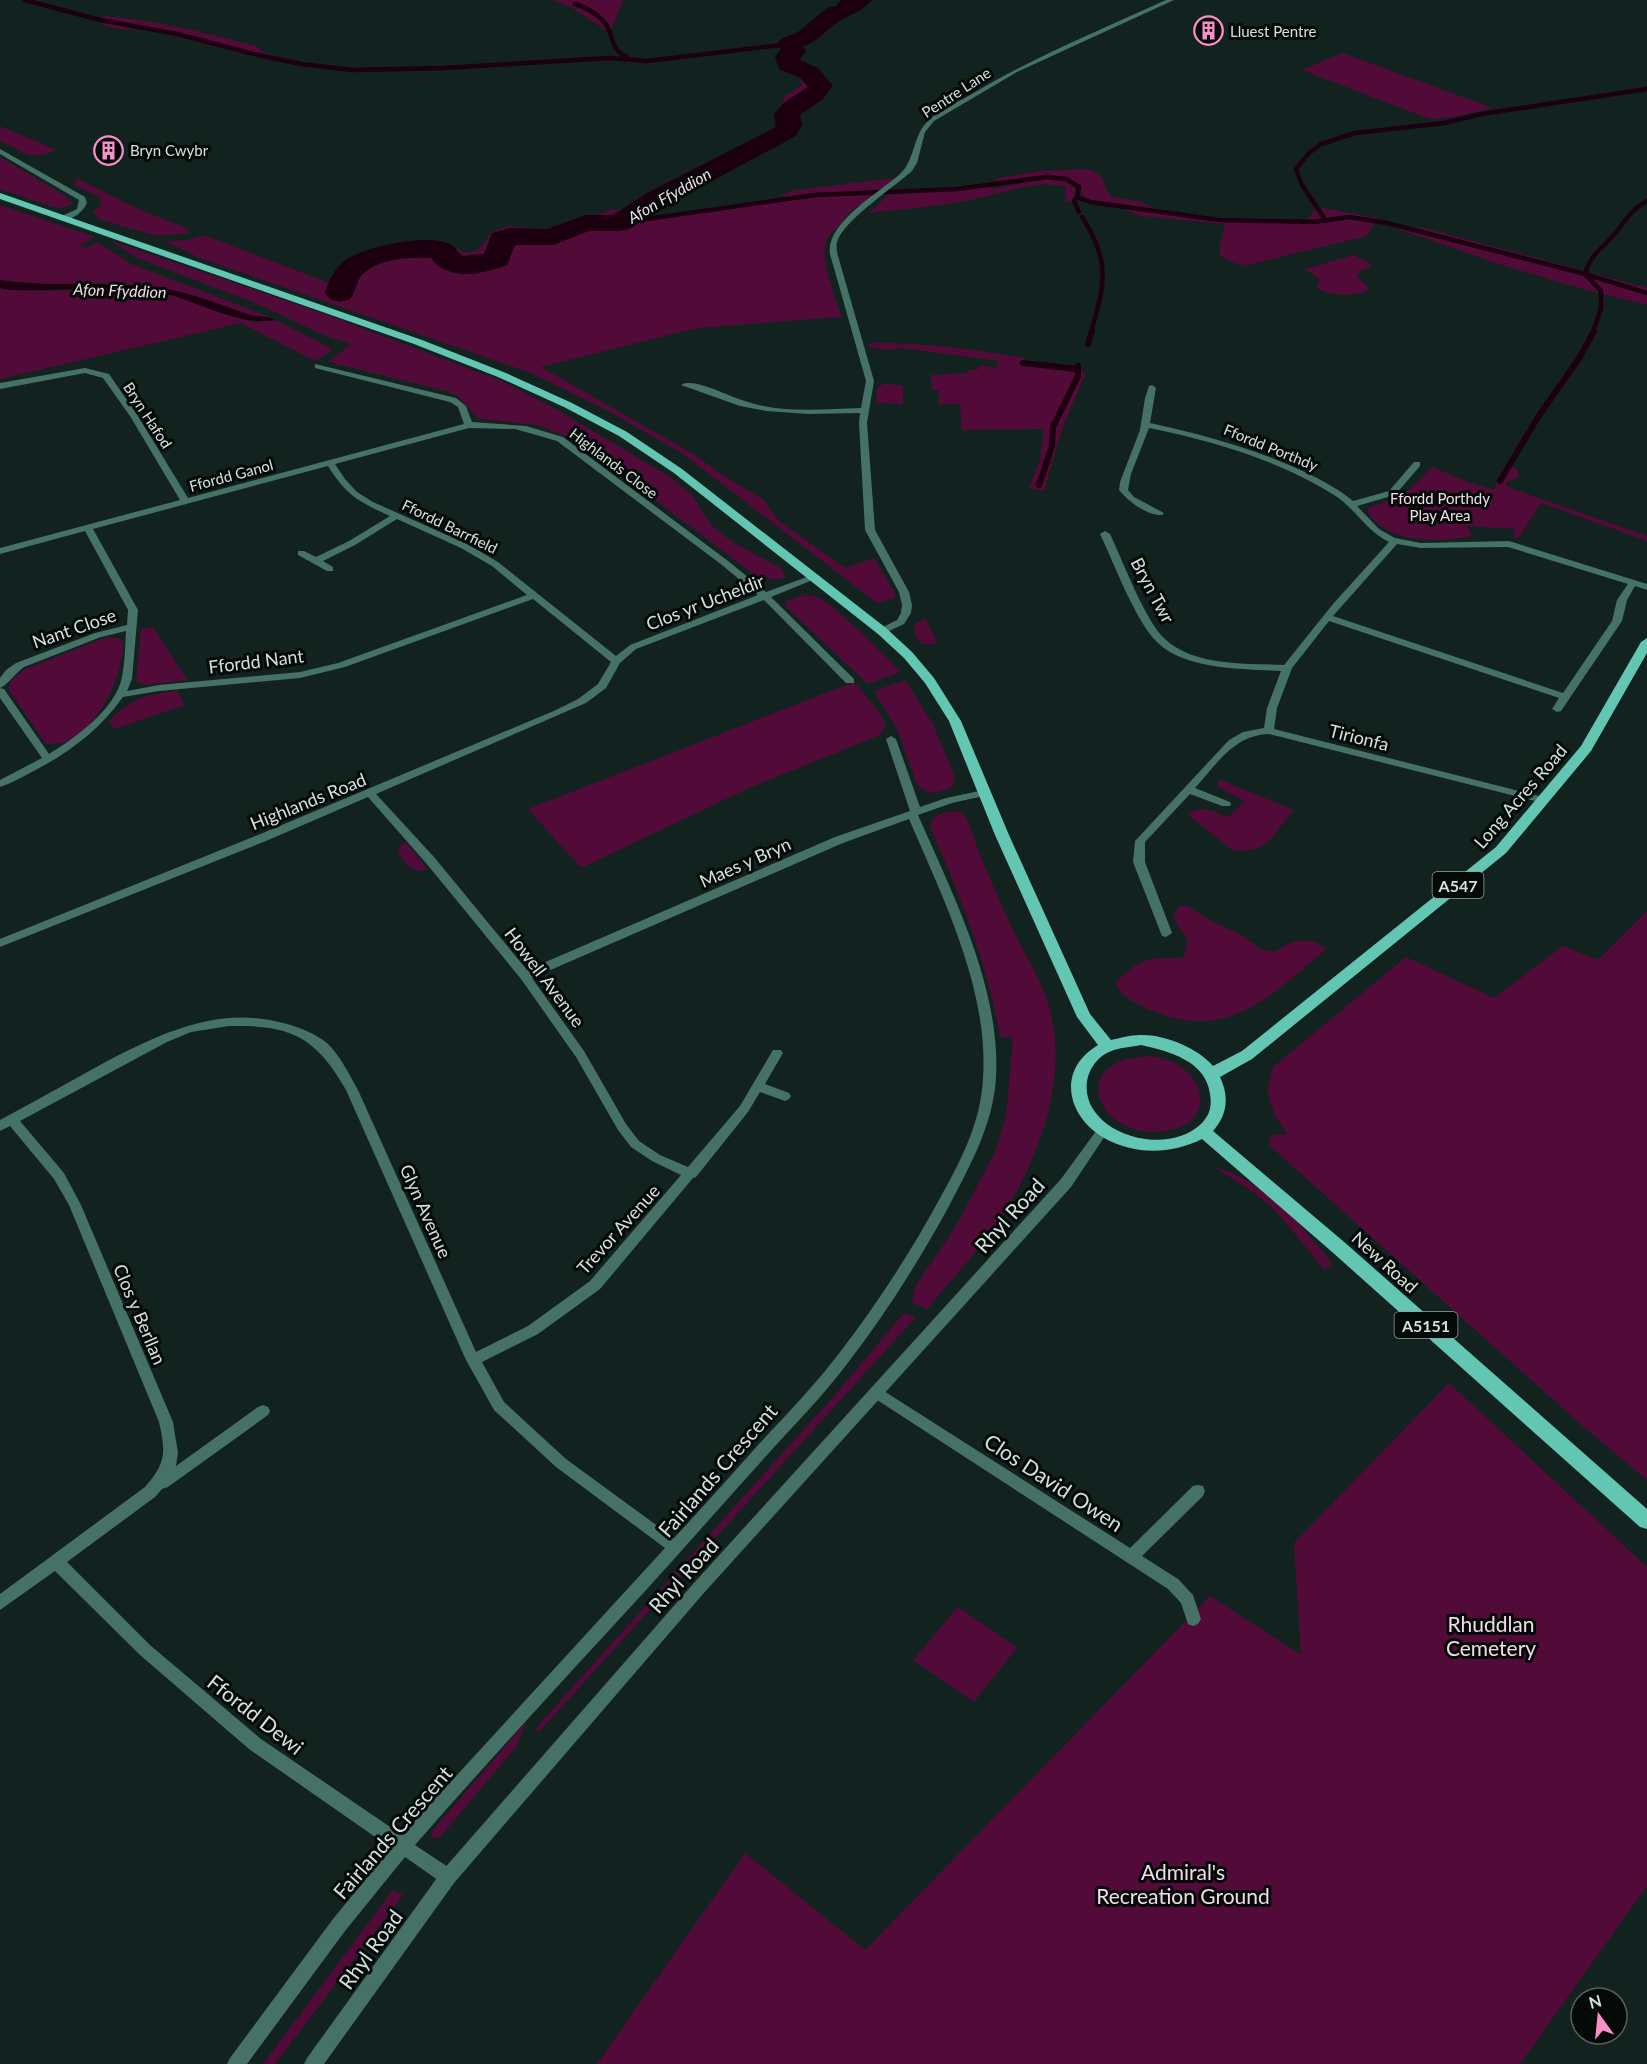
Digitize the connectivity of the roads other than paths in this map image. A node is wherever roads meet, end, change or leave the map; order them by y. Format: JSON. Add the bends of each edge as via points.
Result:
{"nodes":[{"id":1,"x":1171,"y":0,"type":"edge"},
{"id":2,"x":0,"y":151,"type":"edge"},
{"id":3,"x":0,"y":196,"type":"edge"},
{"id":4,"x":65,"y":218,"type":"junction"},
{"id":5,"x":317,"y":371,"type":"dead end"},
{"id":6,"x":685,"y":385,"type":"dead end"},
{"id":7,"x":0,"y":386,"type":"edge"},
{"id":8,"x":1152,"y":388,"type":"dead end"},
{"id":9,"x":865,"y":410,"type":"junction"},
{"id":10,"x":469,"y":425,"type":"junction"},
{"id":11,"x":1146,"y":425,"type":"junction"},
{"id":12,"x":330,"y":462,"type":"junction"},
{"id":13,"x":1417,"y":464,"type":"dead end"},
{"id":14,"x":185,"y":501,"type":"junction"},
{"id":15,"x":1353,"y":504,"type":"junction"},
{"id":16,"x":1159,"y":513,"type":"dead end"},
{"id":17,"x":396,"y":516,"type":"junction"},
{"id":18,"x":88,"y":529,"type":"junction"},
{"id":19,"x":1105,"y":534,"type":"dead end"},
{"id":20,"x":1395,"y":541,"type":"junction"},
{"id":21,"x":0,"y":551,"type":"edge"},
{"id":22,"x":301,"y":553,"type":"dead end"},
{"id":23,"x":316,"y":561,"type":"junction"},
{"id":24,"x":330,"y":569,"type":"dead end"},
{"id":25,"x":815,"y":577,"type":"junction"},
{"id":26,"x":1633,"y":583,"type":"junction"},
{"id":27,"x":1647,"y":587,"type":"edge"},
{"id":28,"x":535,"y":595,"type":"junction"},
{"id":29,"x":766,"y":597,"type":"junction"},
{"id":30,"x":1327,"y":617,"type":"junction"},
{"id":31,"x":133,"y":626,"type":"junction"},
{"id":32,"x":882,"y":631,"type":"junction"},
{"id":33,"x":1647,"y":642,"type":"edge"},
{"id":34,"x":615,"y":664,"type":"junction"},
{"id":35,"x":1287,"y":668,"type":"junction"},
{"id":36,"x":850,"y":681,"type":"dead end"},
{"id":37,"x":0,"y":685,"type":"edge"},
{"id":38,"x":0,"y":691,"type":"edge"},
{"id":39,"x":120,"y":695,"type":"junction"},
{"id":40,"x":1565,"y":697,"type":"junction"},
{"id":41,"x":1557,"y":709,"type":"dead end"},
{"id":42,"x":1269,"y":731,"type":"junction"},
{"id":43,"x":891,"y":739,"type":"dead end"},
{"id":44,"x":48,"y":759,"type":"junction"},
{"id":45,"x":0,"y":784,"type":"edge"},
{"id":46,"x":1188,"y":789,"type":"junction"},
{"id":47,"x":370,"y":793,"type":"junction"},
{"id":48,"x":984,"y":793,"type":"junction"},
{"id":49,"x":1543,"y":800,"type":"junction"},
{"id":50,"x":1226,"y":804,"type":"dead end"},
{"id":51,"x":914,"y":813,"type":"junction"},
{"id":52,"x":1166,"y":933,"type":"dead end"},
{"id":53,"x":0,"y":943,"type":"edge"},
{"id":54,"x":525,"y":976,"type":"junction"},
{"id":55,"x":1108,"y":1047,"type":"junction"},
{"id":56,"x":777,"y":1053,"type":"dead end"},
{"id":57,"x":1212,"y":1074,"type":"junction"},
{"id":58,"x":758,"y":1086,"type":"junction"},
{"id":59,"x":785,"y":1096,"type":"dead end"},
{"id":60,"x":6,"y":1123,"type":"edge"},
{"id":61,"x":1103,"y":1130,"type":"junction"},
{"id":62,"x":1203,"y":1131,"type":"junction"},
{"id":63,"x":691,"y":1174,"type":"junction"},
{"id":64,"x":473,"y":1360,"type":"junction"},
{"id":65,"x":876,"y":1392,"type":"junction"},
{"id":66,"x":263,"y":1411,"type":"dead end"},
{"id":67,"x":1198,"y":1491,"type":"dead end"},
{"id":68,"x":150,"y":1492,"type":"junction"},
{"id":69,"x":1647,"y":1521,"type":"edge"},
{"id":70,"x":676,"y":1548,"type":"junction"},
{"id":71,"x":1131,"y":1557,"type":"junction"},
{"id":72,"x":56,"y":1562,"type":"junction"},
{"id":73,"x":0,"y":1603,"type":"edge"},
{"id":74,"x":1193,"y":1619,"type":"dead end"},
{"id":75,"x":402,"y":1847,"type":"junction"},
{"id":76,"x":448,"y":1877,"type":"junction"},
{"id":77,"x":236,"y":2064,"type":"edge"},
{"id":78,"x":313,"y":2064,"type":"edge"}],
"edges":[{"from":1,"to":9,"type":"street","name":"Pentre Lane","via":[[1015,71],[932,120],[922,132],[913,164],[853,218],[833,242],[870,381]]},
{"from":2,"to":4,"type":"street","via":[[82,199],[80,210]]},
{"from":3,"to":4,"type":"main road"},
{"from":4,"to":25,"type":"main road","via":[[418,342],[568,405],[623,434],[678,471]]},
{"from":5,"to":10,"type":"street","via":[[330,369],[453,400],[462,406]]},
{"from":6,"to":9,"type":"street","via":[[704,387],[765,409]]},
{"from":7,"to":14,"type":"street","name":"Bryn Hafod","via":[[85,370],[106,376]]},
{"from":8,"to":11,"type":"street","via":[[1147,400]]},
{"from":9,"to":32,"type":"street","via":[[870,530],[904,592],[907,605],[900,622]]},
{"from":10,"to":12,"type":"street","name":"Ffordd Ganol"},
{"from":10,"to":29,"type":"street","name":"Highlands Close","via":[[533,428],[560,439]]},
{"from":11,"to":15,"type":"street","name":"Ffordd Porthdy","via":[[1199,436],[1262,456],[1312,478]]},
{"from":11,"to":16,"type":"street","via":[[1123,489],[1131,499]]},
{"from":12,"to":14,"type":"street","name":"Ffordd Ganol"},
{"from":12,"to":17,"type":"street","name":"Ffordd Barrfield","via":[[354,494]]},
{"from":13,"to":15,"type":"street","via":[[1392,493]]},
{"from":14,"to":18,"type":"street","name":"Ffordd Ganol"},
{"from":15,"to":20,"type":"street","name":"Ffordd Porthdy","via":[[1370,527]]},
{"from":17,"to":23,"type":"street"},
{"from":17,"to":28,"type":"street","name":"Ffordd Barrfield","via":[[464,546]]},
{"from":18,"to":21,"type":"street","name":"Ffordd Ganol"},
{"from":18,"to":31,"type":"street","name":"Nant Close","via":[[128,597]]},
{"from":19,"to":35,"type":"street","name":"Bryn Twr","via":[[1161,640],[1196,657]]},
{"from":20,"to":26,"type":"street","name":"Ffordd Porthdy","via":[[1436,547],[1509,544]]},
{"from":20,"to":30,"type":"street"},
{"from":22,"to":23,"type":"street"},
{"from":23,"to":24,"type":"street"},
{"from":25,"to":29,"type":"street","name":"Clos yr Ucheldir"},
{"from":25,"to":32,"type":"main road"},
{"from":26,"to":27,"type":"street","name":"Ffordd Porthdy"},
{"from":26,"to":40,"type":"street","via":[[1622,600],[1617,621]]},
{"from":28,"to":34,"type":"street","name":"Ffordd Barrfield"},
{"from":28,"to":39,"type":"street","name":"Ffordd Nant","via":[[300,675]]},
{"from":29,"to":34,"type":"street","name":"Clos yr Ucheldir","via":[[633,647]]},
{"from":29,"to":36,"type":"street","name":"Highlands Close"},
{"from":30,"to":35,"type":"street"},
{"from":30,"to":40,"type":"street"},
{"from":31,"to":37,"type":"street","name":"Nant Close","via":[[20,665]]},
{"from":31,"to":39,"type":"street","name":"Nant Close","via":[[128,679]]},
{"from":32,"to":48,"type":"main road","via":[[930,681],[955,721]]},
{"from":33,"to":49,"type":"main road","name":"Long Acres Road","number":"A547","via":[[1586,748]]},
{"from":34,"to":47,"type":"street","name":"Highlands Road","via":[[602,686],[582,701]]},
{"from":35,"to":42,"type":"street","via":[[1272,708]]},
{"from":38,"to":44,"type":"street"},
{"from":39,"to":44,"type":"street","via":[[92,730]]},
{"from":40,"to":41,"type":"street"},
{"from":42,"to":46,"type":"street","name":"Tirionfa","via":[[1236,738]]},
{"from":42,"to":49,"type":"street","name":"Tirionfa"},
{"from":43,"to":51,"type":"street","name":"Fairlands Crescent"},
{"from":44,"to":45,"type":"street"},
{"from":46,"to":50,"type":"street"},
{"from":46,"to":52,"type":"street","name":"Tirionfa","via":[[1140,842],[1138,851],[1148,891]]},
{"from":47,"to":53,"type":"street","name":"Highlands Road"},
{"from":47,"to":54,"type":"street","name":"Howell Avenue"},
{"from":48,"to":51,"type":"street","name":"Maes y Bryn"},
{"from":48,"to":55,"type":"main road","via":[[1080,1008]]},
{"from":49,"to":57,"type":"main road","name":"Long Acres Road","number":"A547","via":[[1501,850],[1247,1055]]},
{"from":51,"to":54,"type":"street","name":"Maes y Bryn","via":[[839,840]]},
{"from":51,"to":70,"type":"street","name":"Fairlands Crescent","via":[[974,970],[985,1021],[989,1068],[984,1115],[962,1169],[890,1295],[839,1363]]},
{"from":54,"to":63,"type":"street","name":"Howell Avenue","via":[[580,1054],[635,1144]]},
{"from":55,"to":57,"type":"main road","via":[[1141,1040],[1165,1044],[1197,1058]]},
{"from":55,"to":61,"type":"main road","via":[[1091,1057],[1078,1076],[1077,1094],[1086,1115]]},
{"from":56,"to":58,"type":"street","name":"Trevor Avenue"},
{"from":57,"to":62,"type":"main road","via":[[1219,1090],[1219,1108]]},
{"from":58,"to":59,"type":"street"},
{"from":58,"to":63,"type":"street","name":"Trevor Avenue"},
{"from":60,"to":64,"type":"street","name":"Glyn Avenue","via":[[96,1072],[175,1033],[200,1026],[269,1023],[317,1042],[332,1055],[352,1090]]},
{"from":60,"to":68,"type":"street","name":"Clos y Berllan","via":[[59,1176],[75,1205],[166,1422],[173,1450],[168,1471]]},
{"from":61,"to":62,"type":"main road","via":[[1127,1142],[1153,1146],[1184,1141]]},
{"from":61,"to":65,"type":"street","name":"Rhyl Road","via":[[1066,1183]]},
{"from":62,"to":69,"type":"main road","name":"New Road","number":"A5151"},
{"from":63,"to":64,"type":"street","name":"Trevor Avenue","via":[[595,1285],[532,1330]]},
{"from":64,"to":70,"type":"street","name":"Glyn Avenue","via":[[499,1406],[561,1463]]},
{"from":65,"to":71,"type":"street","name":"Clos David Owen"},
{"from":65,"to":76,"type":"street","name":"Rhyl Road","via":[[698,1589]]},
{"from":66,"to":68,"type":"street"},
{"from":67,"to":71,"type":"street"},
{"from":68,"to":72,"type":"street","name":"Clos y Berllan"},
{"from":70,"to":75,"type":"street","name":"Fairlands Crescent"},
{"from":71,"to":74,"type":"street","name":"Clos David Owen","via":[[1173,1584],[1188,1600]]},
{"from":72,"to":73,"type":"street","name":"Clos y Berllan"},
{"from":72,"to":75,"type":"street","name":"Ffordd Dewi","via":[[145,1650],[255,1744]]},
{"from":75,"to":76,"type":"street","name":"Ffordd Dewi"},
{"from":75,"to":77,"type":"street","name":"Fairlands Crescent"},
{"from":76,"to":78,"type":"street","name":"Rhyl Road"}]}
